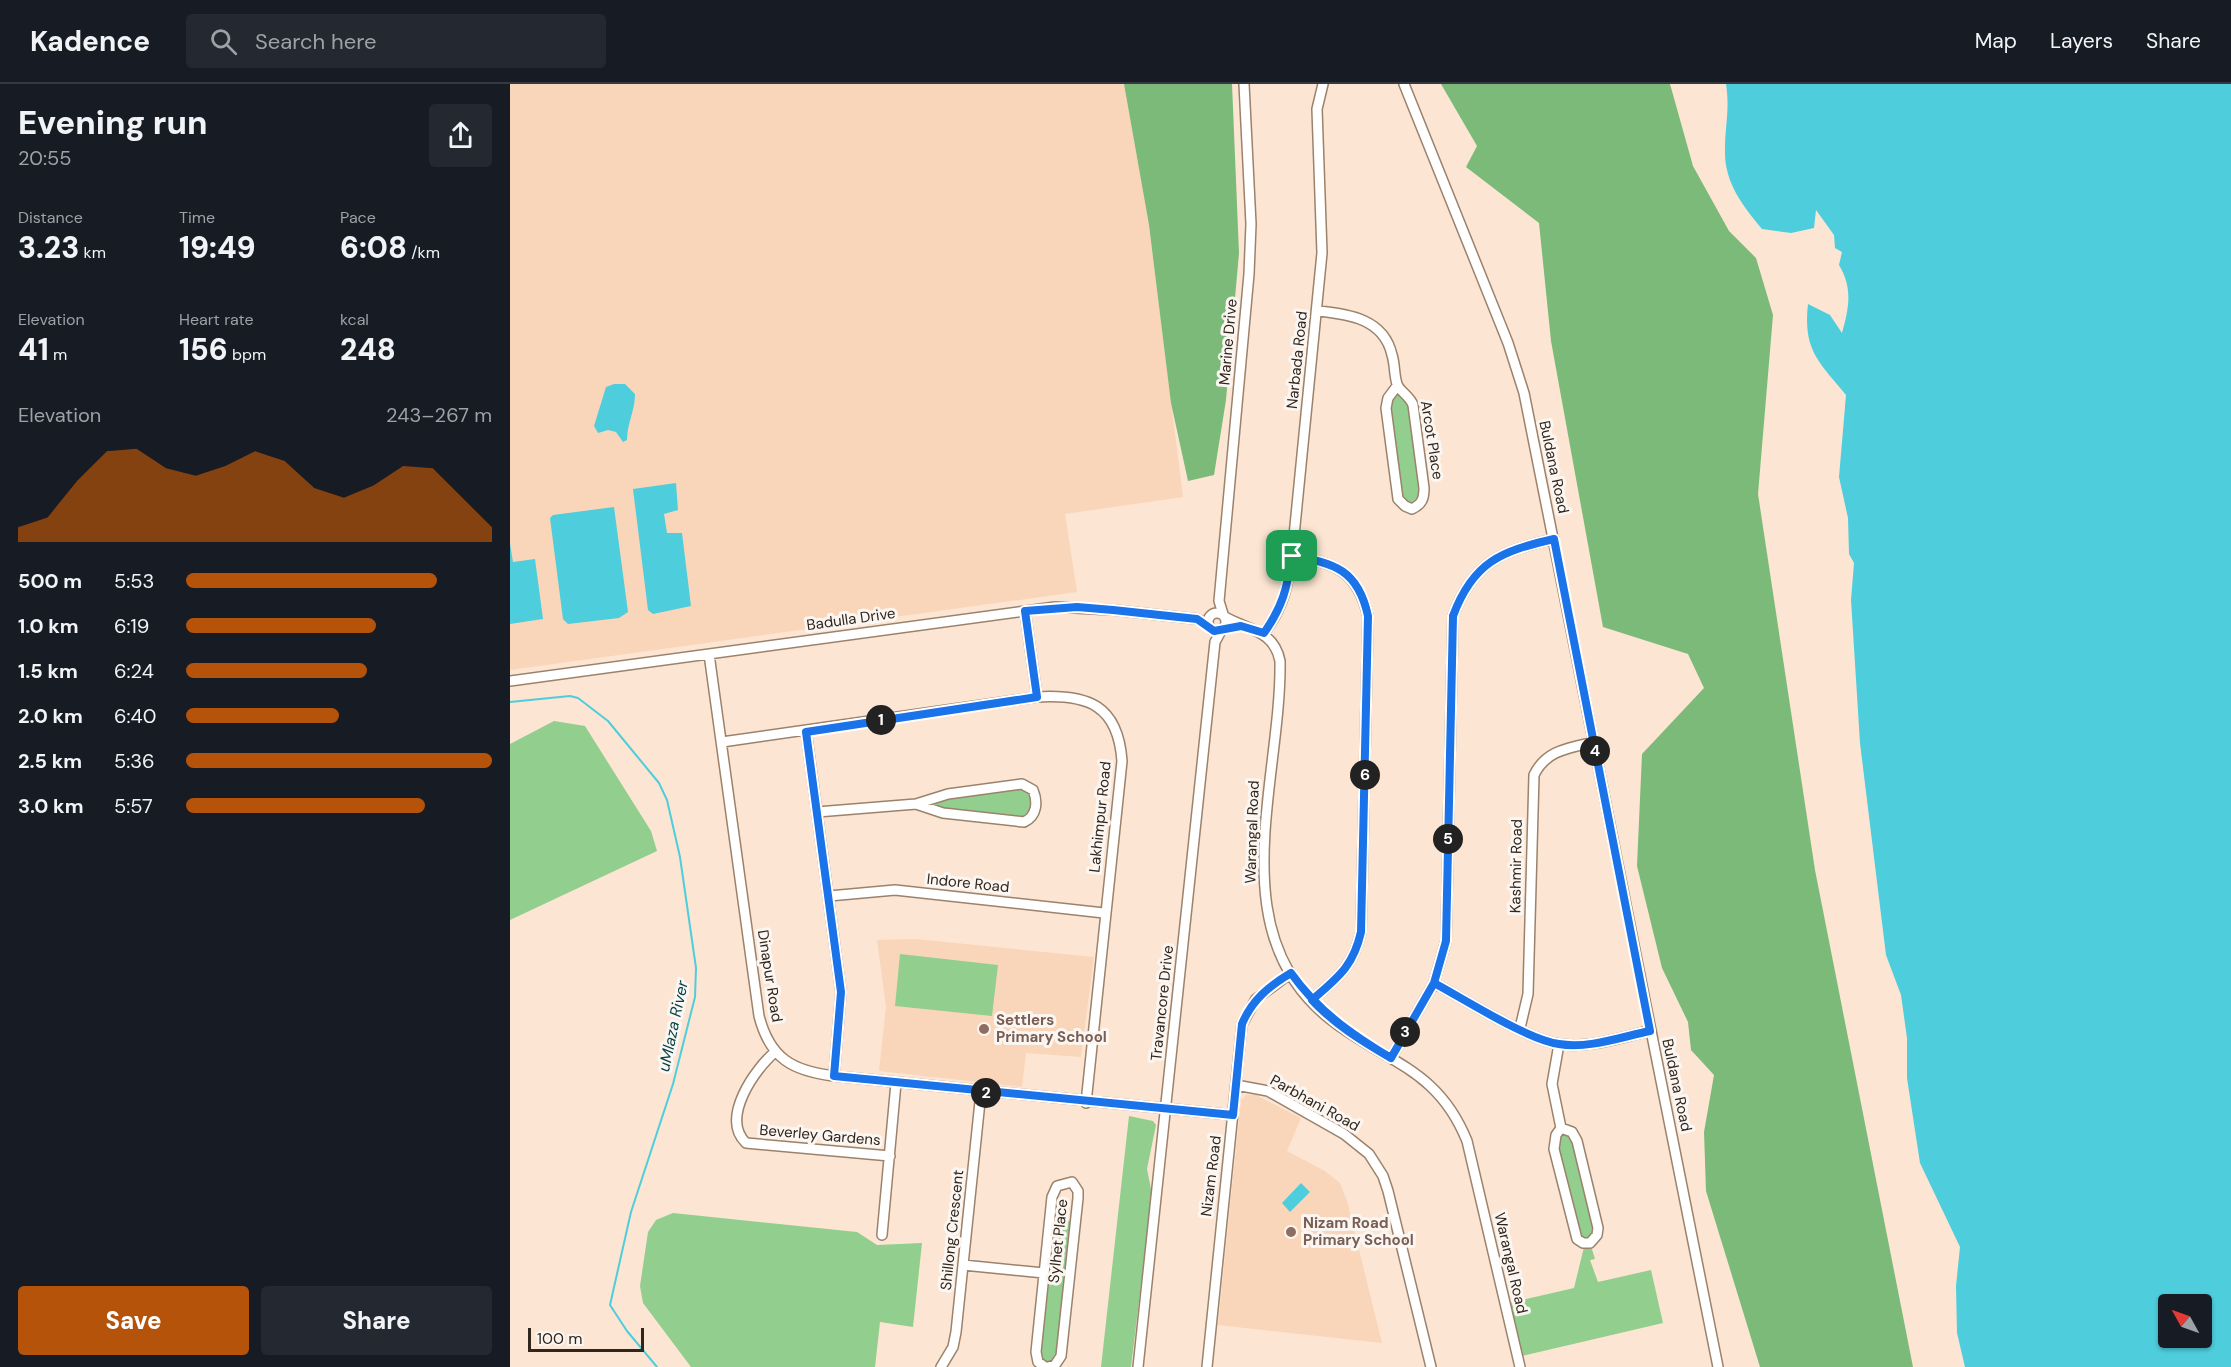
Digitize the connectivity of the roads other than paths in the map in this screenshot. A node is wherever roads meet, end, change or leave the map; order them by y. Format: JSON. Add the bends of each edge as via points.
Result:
{"nodes":[{"id":1,"x":1244,"y":84,"type":"edge"},
{"id":2,"x":1323,"y":84,"type":"edge"},
{"id":3,"x":1404,"y":84,"type":"edge"},
{"id":4,"x":1318,"y":311,"type":"junction"},
{"id":5,"x":1397,"y":386,"type":"junction"},
{"id":6,"x":1554,"y":539,"type":"junction"},
{"id":7,"x":1292,"y":556,"type":"junction"},
{"id":8,"x":1025,"y":611,"type":"junction"},
{"id":9,"x":1218,"y":615,"type":"junction"},
{"id":10,"x":1197,"y":619,"type":"junction"},
{"id":11,"x":1241,"y":626,"type":"junction"},
{"id":12,"x":1215,"y":629,"type":"junction"},
{"id":13,"x":1264,"y":633,"type":"junction"},
{"id":14,"x":709,"y":654,"type":"junction"},
{"id":15,"x":510,"y":681,"type":"edge"},
{"id":16,"x":1037,"y":697,"type":"junction"},
{"id":17,"x":806,"y":732,"type":"junction"},
{"id":18,"x":722,"y":742,"type":"junction"},
{"id":19,"x":1594,"y":742,"type":"junction"},
{"id":20,"x":916,"y":804,"type":"junction"},
{"id":21,"x":817,"y":812,"type":"junction"},
{"id":22,"x":829,"y":896,"type":"junction"},
{"id":23,"x":1104,"y":913,"type":"junction"},
{"id":24,"x":1291,"y":973,"type":"junction"},
{"id":25,"x":1434,"y":983,"type":"junction"},
{"id":26,"x":1312,"y":1000,"type":"junction"},
{"id":27,"x":1520,"y":1028,"type":"junction"},
{"id":28,"x":1650,"y":1031,"type":"junction"},
{"id":29,"x":1559,"y":1044,"type":"junction"},
{"id":30,"x":775,"y":1052,"type":"junction"},
{"id":31,"x":1391,"y":1058,"type":"junction"},
{"id":32,"x":834,"y":1076,"type":"junction"},
{"id":33,"x":896,"y":1083,"type":"junction"},
{"id":34,"x":1236,"y":1085,"type":"junction"},
{"id":35,"x":981,"y":1092,"type":"junction"},
{"id":36,"x":1086,"y":1103,"type":"junction"},
{"id":37,"x":1165,"y":1110,"type":"junction"},
{"id":38,"x":1233,"y":1115,"type":"junction"},
{"id":39,"x":1561,"y":1128,"type":"junction"},
{"id":40,"x":890,"y":1156,"type":"junction"},
{"id":41,"x":882,"y":1235,"type":"dead end"},
{"id":42,"x":963,"y":1265,"type":"junction"},
{"id":43,"x":1044,"y":1273,"type":"junction"},
{"id":44,"x":941,"y":1367,"type":"edge"},
{"id":45,"x":1047,"y":1367,"type":"edge"},
{"id":46,"x":1138,"y":1367,"type":"edge"},
{"id":47,"x":1207,"y":1367,"type":"edge"},
{"id":48,"x":1214,"y":1367,"type":"edge"},
{"id":49,"x":1431,"y":1367,"type":"edge"},
{"id":50,"x":1520,"y":1367,"type":"edge"},
{"id":51,"x":1718,"y":1367,"type":"edge"}],
"edges":[{"from":1,"to":9,"type":"street","name":"Marine Drive","via":[[1250,262]]},
{"from":2,"to":4,"type":"street","name":"Narbada Road","via":[[1317,109],[1322,254]]},
{"from":3,"to":6,"type":"street","name":"Buldana Road","via":[[1508,343],[1524,393]]},
{"from":4,"to":5,"type":"street","name":"Arcot Place","via":[[1358,317],[1375,327],[1388,343]]},
{"from":4,"to":7,"type":"street","name":"Narbada Road"},
{"from":5,"to":5,"type":"street","name":"Arcot Place","via":[[1386,408],[1398,499],[1412,509],[1419,506],[1425,488],[1413,405]]},
{"from":6,"to":19,"type":"street","name":"Buldana Road"},
{"from":6,"to":25,"type":"street","via":[[1509,550],[1490,561],[1467,584],[1453,616],[1446,941]]},
{"from":7,"to":13,"type":"street","name":"Narbada Road","via":[[1281,608]]},
{"from":7,"to":26,"type":"street","via":[[1328,562],[1343,572],[1359,591],[1368,616],[1361,932],[1349,966]]},
{"from":8,"to":10,"type":"street","name":"Badulla Drive","via":[[1077,607]]},
{"from":8,"to":14,"type":"street","name":"Badulla Drive"},
{"from":8,"to":16,"type":"street"},
{"from":9,"to":10,"type":"street","name":"Badulla Drive"},
{"from":9,"to":11,"type":"street"},
{"from":9,"to":12,"type":"street"},
{"from":9,"to":12,"type":"street","via":[[1226,622]]},
{"from":10,"to":12,"type":"street","name":"Badulla Drive"},
{"from":11,"to":12,"type":"street"},
{"from":11,"to":13,"type":"street"},
{"from":12,"to":37,"type":"street","name":"Travancore Drive"},
{"from":13,"to":24,"type":"street","name":"Warangal Road","via":[[1278,651],[1280,672],[1264,824],[1263,877],[1273,931]]},
{"from":14,"to":15,"type":"street","name":"Badulla Drive"},
{"from":14,"to":18,"type":"street","name":"Dinapur Road"},
{"from":16,"to":17,"type":"street","name":"Lakhimpur Road"},
{"from":16,"to":23,"type":"street","name":"Lakhimpur Road","via":[[1073,696],[1094,705],[1113,724],[1118,736],[1122,761]]},
{"from":17,"to":18,"type":"street","name":"Lakhimpur Road"},
{"from":17,"to":21,"type":"street"},
{"from":18,"to":30,"type":"street","name":"Dinapur Road","via":[[759,1016]]},
{"from":19,"to":27,"type":"street","name":"Kashmir Road","via":[[1552,753],[1534,775],[1528,994]]},
{"from":19,"to":28,"type":"street","name":"Buldana Road"},
{"from":20,"to":20,"type":"street","via":[[948,794],[1022,784],[1033,790],[1037,805],[1029,820],[1018,822],[943,813]]},
{"from":20,"to":21,"type":"street"},
{"from":21,"to":22,"type":"street"},
{"from":22,"to":23,"type":"street","name":"Indore Road","via":[[895,890]]},
{"from":22,"to":32,"type":"street","via":[[841,992]]},
{"from":23,"to":36,"type":"street","name":"Lakhimpur Road"},
{"from":24,"to":26,"type":"street","name":"Warangal Road"},
{"from":24,"to":34,"type":"street","name":"Nizam Road","via":[[1265,991],[1248,1010],[1242,1024]]},
{"from":25,"to":27,"type":"street"},
{"from":25,"to":31,"type":"street"},
{"from":26,"to":31,"type":"street","name":"Warangal Road","via":[[1336,1024]]},
{"from":27,"to":29,"type":"street"},
{"from":28,"to":29,"type":"street","via":[[1591,1043]]},
{"from":28,"to":51,"type":"street","name":"Buldana Road"},
{"from":29,"to":39,"type":"street","via":[[1552,1084]]},
{"from":30,"to":32,"type":"street","name":"Dinapur Road","via":[[809,1073]]},
{"from":30,"to":40,"type":"street","name":"Beverley Gardens","via":[[755,1071],[741,1102],[737,1123],[746,1143]]},
{"from":31,"to":50,"type":"street","name":"Warangal Road","via":[[1444,1097],[1464,1133]]},
{"from":32,"to":33,"type":"street","name":"Dinapur Road"},
{"from":33,"to":35,"type":"street","name":"Dinapur Road"},
{"from":33,"to":40,"type":"street"},
{"from":34,"to":38,"type":"street","name":"Nizam Road"},
{"from":34,"to":49,"type":"street","name":"Parbhani Road","via":[[1258,1087],[1344,1134],[1377,1165],[1388,1191]]},
{"from":35,"to":36,"type":"street","name":"Dinapur Road"},
{"from":35,"to":42,"type":"street","name":"Shillong Crescent"},
{"from":36,"to":37,"type":"street","name":"Dinapur Road"},
{"from":37,"to":38,"type":"street","name":"Dinapur Road"},
{"from":37,"to":46,"type":"street","name":"Travancore Drive"},
{"from":38,"to":47,"type":"street","name":"Nizam Road"},
{"from":39,"to":39,"type":"street","via":[[1554,1142],[1559,1170],[1577,1239],[1590,1244],[1598,1235],[1598,1228],[1577,1141],[1572,1132]]},
{"from":40,"to":41,"type":"street"},
{"from":42,"to":43,"type":"street","name":"Sylhet Place"},
{"from":42,"to":44,"type":"street","name":"Shillong Crescent","via":[[953,1347]]},
{"from":43,"to":45,"type":"street","name":"Sylhet Place","via":[[1036,1357]]},
{"from":43,"to":45,"type":"street","name":"Sylhet Place","via":[[1052,1197],[1057,1186],[1072,1182],[1078,1198],[1060,1356],[1055,1365]]},
{"from":47,"to":48,"type":"street"}]}
